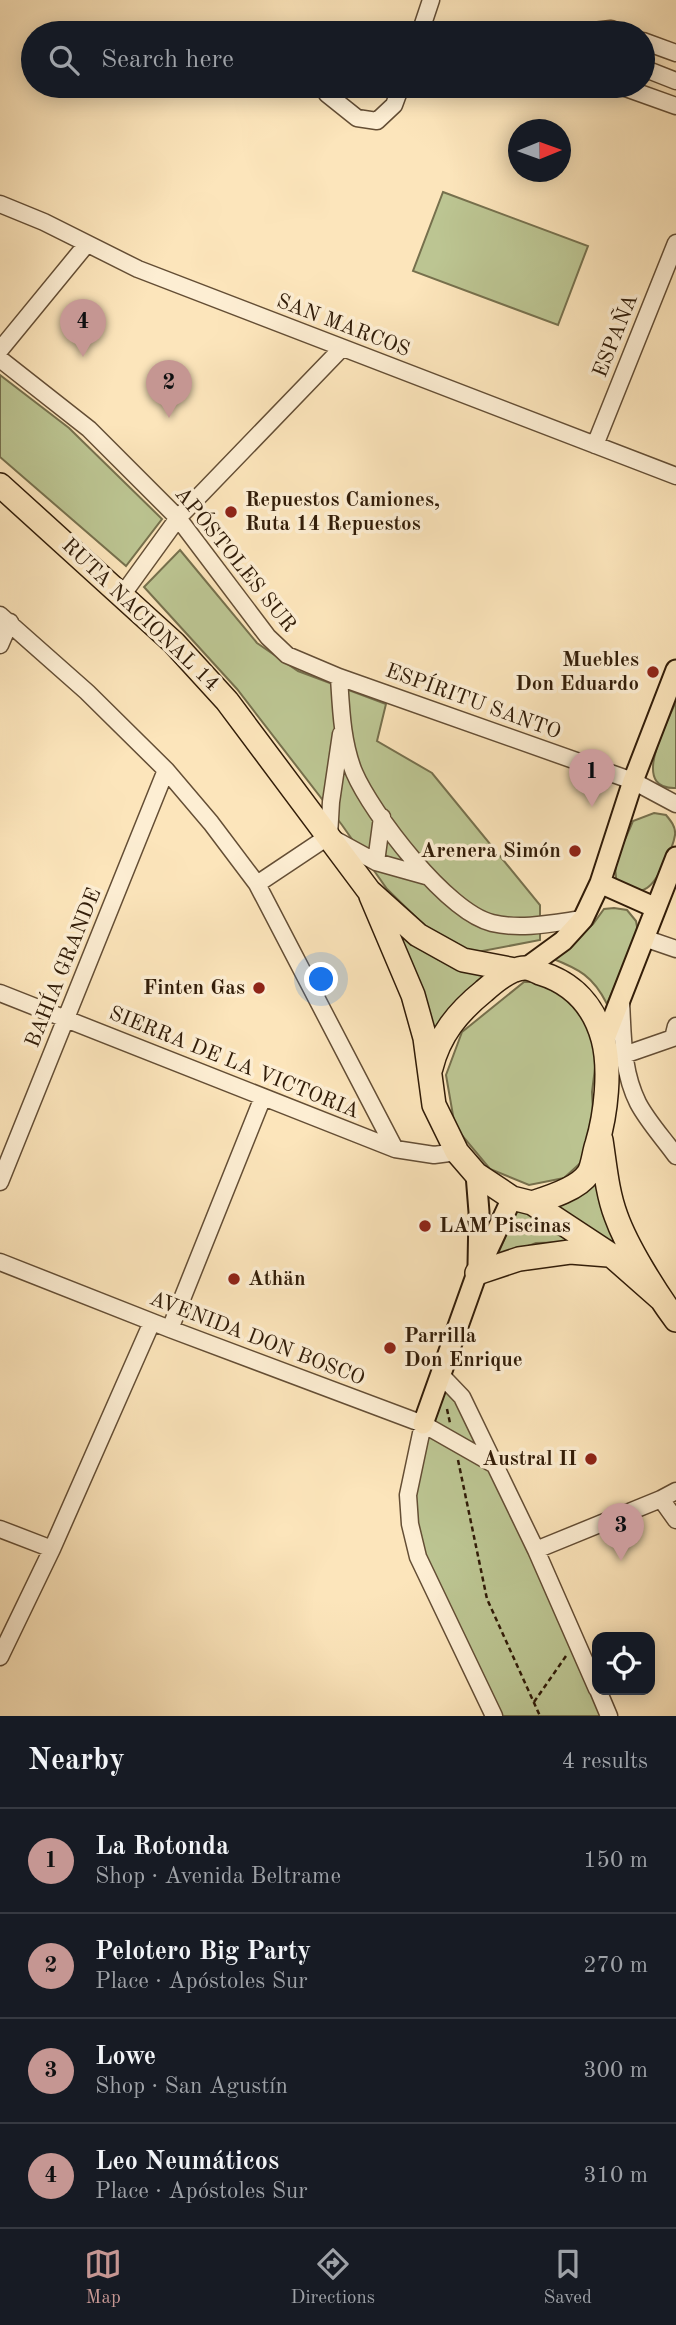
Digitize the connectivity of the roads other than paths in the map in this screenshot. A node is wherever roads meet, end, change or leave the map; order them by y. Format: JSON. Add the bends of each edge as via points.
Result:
{"nodes":[{"id":1,"x":431,"y":0,"type":"edge"},
{"id":2,"x":424,"y":21,"type":"edge"},
{"id":3,"x":655,"y":45,"type":"edge"},
{"id":4,"x":676,"y":53,"type":"edge"},
{"id":5,"x":655,"y":73,"type":"edge"},
{"id":6,"x":676,"y":81,"type":"edge"},
{"id":7,"x":332,"y":98,"type":"edge"},
{"id":8,"x":397,"y":98,"type":"edge"},
{"id":9,"x":654,"y":98,"type":"edge"},
{"id":10,"x":676,"y":106,"type":"edge"},
{"id":11,"x":0,"y":204,"type":"edge"},
{"id":12,"x":676,"y":243,"type":"edge"},
{"id":13,"x":86,"y":245,"type":"junction"},
{"id":14,"x":672,"y":262,"type":"edge"},
{"id":15,"x":342,"y":348,"type":"junction"},
{"id":16,"x":0,"y":350,"type":"edge"},
{"id":17,"x":0,"y":359,"type":"edge"},
{"id":18,"x":595,"y":445,"type":"junction"},
{"id":19,"x":676,"y":476,"type":"edge"},
{"id":20,"x":0,"y":485,"type":"edge"},
{"id":21,"x":178,"y":518,"type":"junction"},
{"id":22,"x":123,"y":594,"type":"junction"},
{"id":23,"x":5,"y":618,"type":"edge"},
{"id":24,"x":0,"y":645,"type":"edge"},
{"id":25,"x":676,"y":670,"type":"edge"},
{"id":26,"x":339,"y":677,"type":"junction"},
{"id":27,"x":342,"y":726,"type":"junction"},
{"id":28,"x":166,"y":770,"type":"junction"},
{"id":29,"x":633,"y":781,"type":"junction"},
{"id":30,"x":676,"y":804,"type":"edge"},
{"id":31,"x":382,"y":817,"type":"junction"},
{"id":32,"x":329,"y":836,"type":"junction"},
{"id":33,"x":676,"y":857,"type":"edge"},
{"id":34,"x":376,"y":862,"type":"junction"},
{"id":35,"x":426,"y":876,"type":"junction"},
{"id":36,"x":600,"y":883,"type":"junction"},
{"id":37,"x":257,"y":884,"type":"junction"},
{"id":38,"x":369,"y":891,"type":"junction"},
{"id":39,"x":656,"y":908,"type":"junction"},
{"id":40,"x":583,"y":919,"type":"junction"},
{"id":41,"x":645,"y":938,"type":"junction"},
{"id":42,"x":676,"y":949,"type":"edge"},
{"id":43,"x":521,"y":969,"type":"junction"},
{"id":44,"x":0,"y":993,"type":"edge"},
{"id":45,"x":621,"y":999,"type":"junction"},
{"id":46,"x":66,"y":1019,"type":"junction"},
{"id":47,"x":676,"y":1026,"type":"edge"},
{"id":48,"x":604,"y":1041,"type":"junction"},
{"id":49,"x":624,"y":1055,"type":"junction"},
{"id":50,"x":429,"y":1078,"type":"junction"},
{"id":51,"x":263,"y":1097,"type":"junction"},
{"id":52,"x":600,"y":1134,"type":"junction"},
{"id":53,"x":395,"y":1149,"type":"junction"},
{"id":54,"x":457,"y":1152,"type":"junction"},
{"id":55,"x":676,"y":1156,"type":"edge"},
{"id":56,"x":476,"y":1174,"type":"junction"},
{"id":57,"x":0,"y":1182,"type":"edge"},
{"id":58,"x":522,"y":1201,"type":"junction"},
{"id":59,"x":611,"y":1255,"type":"junction"},
{"id":60,"x":0,"y":1262,"type":"edge"},
{"id":61,"x":477,"y":1273,"type":"junction"},
{"id":62,"x":661,"y":1299,"type":"junction"},
{"id":63,"x":676,"y":1320,"type":"edge"},
{"id":64,"x":152,"y":1322,"type":"junction"},
{"id":65,"x":170,"y":1329,"type":"junction"},
{"id":66,"x":441,"y":1375,"type":"junction"},
{"id":67,"x":424,"y":1424,"type":"junction"},
{"id":68,"x":495,"y":1465,"type":"junction"},
{"id":69,"x":669,"y":1495,"type":"edge"},
{"id":70,"x":676,"y":1520,"type":"edge"},
{"id":71,"x":0,"y":1529,"type":"edge"},
{"id":72,"x":52,"y":1549,"type":"junction"},
{"id":73,"x":536,"y":1550,"type":"junction"},
{"id":74,"x":0,"y":1657,"type":"edge"},
{"id":75,"x":592,"y":1676,"type":"edge"},
{"id":76,"x":600,"y":1695,"type":"edge"},
{"id":77,"x":494,"y":1716,"type":"edge"},
{"id":78,"x":609,"y":1716,"type":"edge"}],
"edges":[{"from":1,"to":2,"type":"street"},
{"from":3,"to":4,"type":"street"},
{"from":5,"to":6,"type":"street"},
{"from":7,"to":8,"type":"street","via":[[357,118],[377,121]]},
{"from":9,"to":10,"type":"street"},
{"from":11,"to":13,"type":"street","name":"SAN MARCOS"},
{"from":12,"to":14,"type":"street","name":"ESPAÑA"},
{"from":13,"to":15,"type":"street","name":"SAN MARCOS"},
{"from":13,"to":16,"type":"street"},
{"from":14,"to":18,"type":"street","name":"ESPAÑA"},
{"from":15,"to":18,"type":"street","name":"SAN MARCOS"},
{"from":15,"to":21,"type":"street"},
{"from":17,"to":21,"type":"street","name":"APÓSTOLES SUR","via":[[89,429]]},
{"from":18,"to":19,"type":"street","name":"SAN MARCOS"},
{"from":20,"to":22,"type":"highway","name":"RUTA NACIONAL 14"},
{"from":21,"to":22,"type":"street"},
{"from":21,"to":26,"type":"street","name":"APÓSTOLES SUR","via":[[268,637],[287,655]]},
{"from":22,"to":32,"type":"highway","name":"RUTA NACIONAL 14","via":[[228,701]]},
{"from":23,"to":24,"type":"street"},
{"from":23,"to":28,"type":"street"},
{"from":25,"to":29,"type":"main road"},
{"from":26,"to":27,"type":"street"},
{"from":26,"to":29,"type":"street","name":"ESPÍRITU SANTO"},
{"from":27,"to":31,"type":"street","via":[[354,770]]},
{"from":27,"to":32,"type":"street"},
{"from":28,"to":37,"type":"street"},
{"from":28,"to":46,"type":"street","name":"BAHÍA GRANDE"},
{"from":29,"to":30,"type":"street","name":"ESPÍRITU SANTO"},
{"from":29,"to":36,"type":"main road"},
{"from":31,"to":34,"type":"street"},
{"from":31,"to":35,"type":"street"},
{"from":32,"to":34,"type":"street"},
{"from":32,"to":37,"type":"street"},
{"from":32,"to":38,"type":"highway","name":"RUTA NACIONAL 14"},
{"from":33,"to":39,"type":"main road"},
{"from":34,"to":35,"type":"street"},
{"from":35,"to":40,"type":"street","via":[[471,915],[493,923],[535,925]]},
{"from":36,"to":39,"type":"main road"},
{"from":36,"to":40,"type":"main road"},
{"from":37,"to":53,"type":"street"},
{"from":38,"to":43,"type":"highway","name":"RUTA NACIONAL 14","via":[[418,935],[463,960]]},
{"from":38,"to":50,"type":"highway","name":"RUTA NACIONAL 14","via":[[413,995],[425,1038]]},
{"from":39,"to":41,"type":"main road"},
{"from":40,"to":43,"type":"main road","via":[[563,941]]},
{"from":41,"to":42,"type":"street"},
{"from":41,"to":45,"type":"main road"},
{"from":43,"to":48,"type":"highway","name":"RUTA NACIONAL 14","via":[[554,977],[579,993],[595,1014]]},
{"from":43,"to":50,"type":"highway","via":[[468,1004],[435,1050]]},
{"from":44,"to":46,"type":"street","name":"SIERRA DE LA VICTORIA"},
{"from":45,"to":48,"type":"main road"},
{"from":45,"to":49,"type":"street"},
{"from":46,"to":51,"type":"street","name":"SIERRA DE LA VICTORIA"},
{"from":46,"to":57,"type":"street","name":"BAHÍA GRANDE"},
{"from":47,"to":49,"type":"street","via":[[673,1038]]},
{"from":48,"to":52,"type":"highway","name":"RUTA NACIONAL 14","via":[[607,1092]]},
{"from":49,"to":55,"type":"street","via":[[639,1104]]},
{"from":50,"to":54,"type":"highway","name":"RUTA NACIONAL 14","via":[[435,1105]]},
{"from":51,"to":53,"type":"street","name":"SIERRA DE LA VICTORIA"},
{"from":51,"to":65,"type":"street"},
{"from":52,"to":58,"type":"highway","name":"RUTA NACIONAL 14","via":[[588,1174],[563,1193]]},
{"from":52,"to":62,"type":"highway","name":"RUTA NACIONAL 14","via":[[616,1217]]},
{"from":53,"to":54,"type":"street","name":"SIERRA DE LA VICTORIA","via":[[434,1155]]},
{"from":54,"to":56,"type":"highway","name":"RUTA NACIONAL 14"},
{"from":56,"to":58,"type":"highway","name":"RUTA NACIONAL 14"},
{"from":56,"to":61,"type":"main road"},
{"from":58,"to":59,"type":"highway","name":"RUTA NACIONAL 14"},
{"from":58,"to":61,"type":"main road"},
{"from":59,"to":61,"type":"highway","via":[[570,1252],[519,1258]]},
{"from":59,"to":62,"type":"highway","name":"RUTA NACIONAL 14"},
{"from":60,"to":64,"type":"street","name":"AVENIDA DON BOSCO"},
{"from":61,"to":66,"type":"main road"},
{"from":62,"to":63,"type":"highway","name":"RUTA NACIONAL 14"},
{"from":64,"to":65,"type":"street","name":"AVENIDA DON BOSCO"},
{"from":64,"to":72,"type":"street"},
{"from":65,"to":67,"type":"street","name":"AVENIDA DON BOSCO"},
{"from":66,"to":67,"type":"main road"},
{"from":66,"to":68,"type":"street","via":[[462,1397]]},
{"from":67,"to":68,"type":"street","name":"AVENIDA DON BOSCO"},
{"from":67,"to":77,"type":"street","via":[[408,1496],[410,1524],[418,1556]]},
{"from":68,"to":73,"type":"street"},
{"from":69,"to":70,"type":"street"},
{"from":69,"to":73,"type":"street"},
{"from":71,"to":72,"type":"street"},
{"from":72,"to":74,"type":"street"},
{"from":73,"to":75,"type":"street"},
{"from":76,"to":78,"type":"street"}]}
